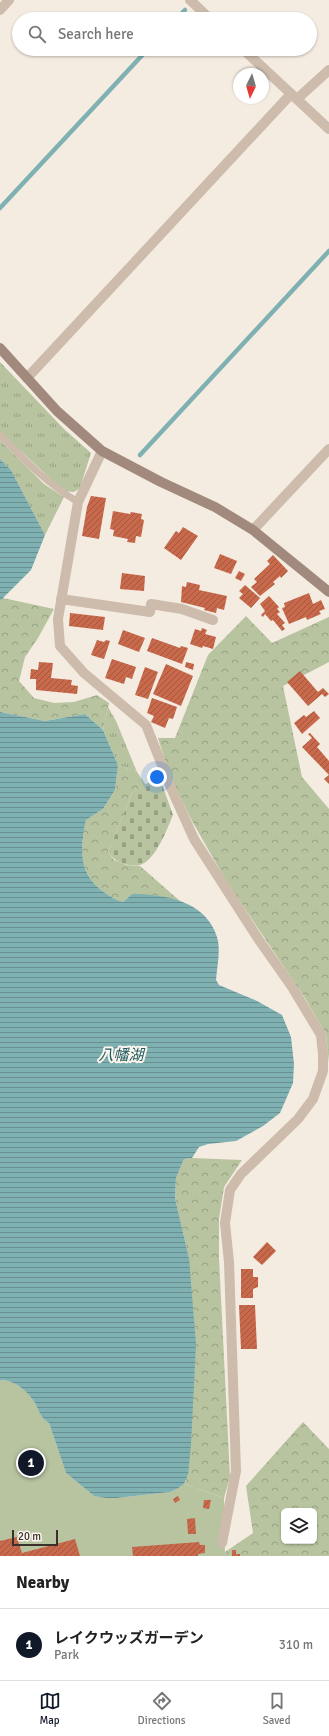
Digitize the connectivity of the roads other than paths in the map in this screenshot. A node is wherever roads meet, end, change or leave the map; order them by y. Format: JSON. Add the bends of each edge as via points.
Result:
{"nodes":[{"id":1,"x":9,"y":0,"type":"edge"},
{"id":2,"x":190,"y":0,"type":"edge"},
{"id":3,"x":0,"y":10,"type":"edge"},
{"id":4,"x":203,"y":12,"type":"edge"},
{"id":5,"x":250,"y":56,"type":"edge"},
{"id":6,"x":329,"y":70,"type":"edge"},
{"id":7,"x":294,"y":97,"type":"junction"},
{"id":8,"x":329,"y":129,"type":"edge"},
{"id":9,"x":0,"y":348,"type":"edge"},
{"id":10,"x":27,"y":378,"type":"junction"},
{"id":11,"x":0,"y":435,"type":"edge"},
{"id":12,"x":329,"y":449,"type":"edge"},
{"id":13,"x":102,"y":451,"type":"junction"},
{"id":14,"x":78,"y":502,"type":"junction"},
{"id":15,"x":253,"y":530,"type":"junction"},
{"id":16,"x":329,"y":592,"type":"edge"},
{"id":17,"x":61,"y":599,"type":"junction"},
{"id":18,"x":213,"y":620,"type":"dead end"},
{"id":19,"x":222,"y":1543,"type":"dead end"}],
"edges":[{"from":1,"to":3,"type":"street"},
{"from":2,"to":4,"type":"street"},
{"from":5,"to":7,"type":"street"},
{"from":6,"to":7,"type":"street"},
{"from":7,"to":8,"type":"street"},
{"from":7,"to":10,"type":"street"},
{"from":9,"to":10,"type":"main road"},
{"from":10,"to":13,"type":"main road","via":[[57,411]]},
{"from":11,"to":14,"type":"lane","via":[[30,466]]},
{"from":12,"to":15,"type":"street"},
{"from":13,"to":14,"type":"street"},
{"from":13,"to":15,"type":"main road","via":[[215,507]]},
{"from":14,"to":17,"type":"street"},
{"from":15,"to":16,"type":"main road"},
{"from":17,"to":18,"type":"street","via":[[150,612],[151,604],[182,609]]},
{"from":17,"to":19,"type":"street","via":[[58,619],[60,646],[84,673],[146,725],[194,839],[321,1034],[323,1071],[313,1099],[298,1119],[241,1174],[230,1190],[225,1223],[229,1262],[236,1471]]}]}
